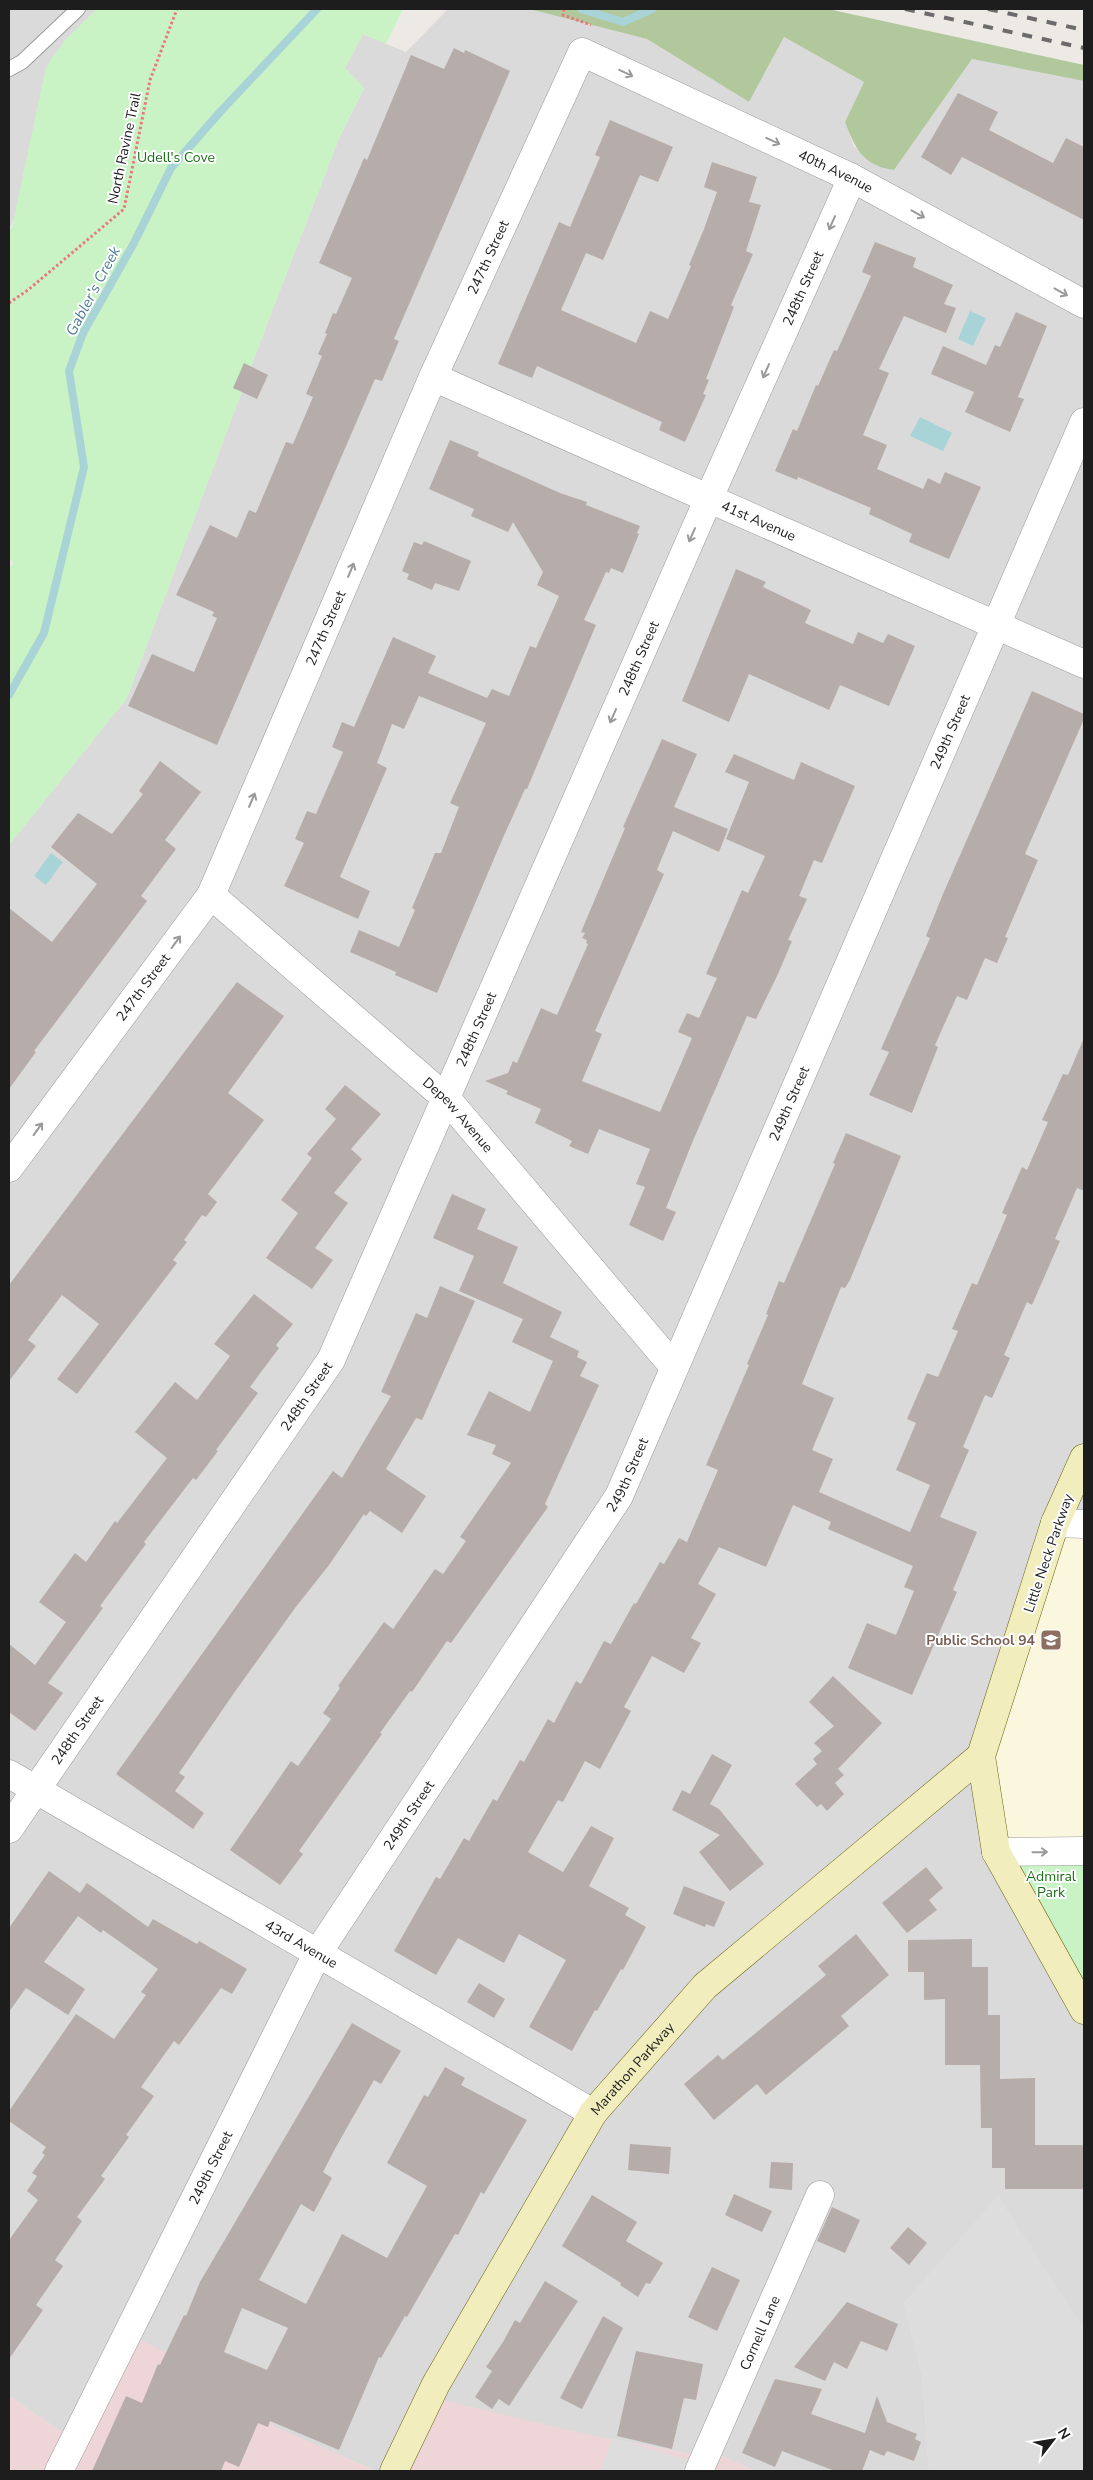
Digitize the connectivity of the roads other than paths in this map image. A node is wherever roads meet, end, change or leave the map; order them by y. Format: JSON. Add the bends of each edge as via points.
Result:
{"nodes":[{"id":1,"x":78,"y":9,"type":"edge"},
{"id":2,"x":582,"y":52,"type":"joint"},
{"id":3,"x":9,"y":69,"type":"edge"},
{"id":4,"x":852,"y":178,"type":"junction"},
{"id":5,"x":1084,"y":304,"type":"edge"},
{"id":6,"x":433,"y":377,"type":"junction"},
{"id":7,"x":1084,"y":422,"type":"edge"},
{"id":8,"x":708,"y":500,"type":"junction"},
{"id":9,"x":996,"y":625,"type":"junction"},
{"id":10,"x":1084,"y":664,"type":"edge"},
{"id":11,"x":211,"y":895,"type":"junction"},
{"id":12,"x":447,"y":1099,"type":"junction"},
{"id":13,"x":9,"y":1168,"type":"edge"},
{"id":14,"x":674,"y":1367,"type":"junction"},
{"id":15,"x":1084,"y":1458,"type":"edge"},
{"id":16,"x":1055,"y":1523,"type":"junction"},
{"id":17,"x":1084,"y":1524,"type":"edge"},
{"id":18,"x":981,"y":1756,"type":"junction"},
{"id":19,"x":9,"y":1774,"type":"edge"},
{"id":20,"x":37,"y":1789,"type":"junction"},
{"id":21,"x":9,"y":1829,"type":"edge"},
{"id":22,"x":1084,"y":1851,"type":"edge"},
{"id":23,"x":996,"y":1852,"type":"junction"},
{"id":24,"x":317,"y":1954,"type":"junction"},
{"id":25,"x":1084,"y":2010,"type":"edge"},
{"id":26,"x":593,"y":2112,"type":"junction"},
{"id":27,"x":820,"y":2195,"type":"dead end"},
{"id":28,"x":59,"y":2471,"type":"edge"},
{"id":29,"x":394,"y":2471,"type":"edge"},
{"id":30,"x":699,"y":2471,"type":"edge"}],
"edges":[{"from":1,"to":3,"type":"lane","via":[[22,62]]},
{"from":2,"to":4,"type":"street","name":"40th Avenue","one_way":true},
{"from":2,"to":6,"type":"street","name":"247th Street"},
{"from":4,"to":5,"type":"street","name":"40th Avenue","one_way":true},
{"from":4,"to":8,"type":"street","name":"248th Street","one_way":true},
{"from":6,"to":8,"type":"street","name":"41st Avenue"},
{"from":11,"to":6,"type":"street","name":"247th Street","one_way":true},
{"from":7,"to":9,"type":"street","name":"249th Street"},
{"from":8,"to":9,"type":"street","name":"41st Avenue"},
{"from":8,"to":12,"type":"street","name":"248th Street","one_way":true},
{"from":9,"to":10,"type":"street","name":"41st Avenue"},
{"from":9,"to":14,"type":"street","name":"249th Street"},
{"from":11,"to":12,"type":"street","name":"Depew Avenue"},
{"from":13,"to":11,"type":"street","name":"247th Street","one_way":true},
{"from":12,"to":14,"type":"street","name":"Depew Avenue"},
{"from":12,"to":20,"type":"street","name":"248th Street","via":[[331,1360]]},
{"from":14,"to":24,"type":"street","name":"249th Street","via":[[619,1496]]},
{"from":15,"to":16,"type":"street","name":"Little Neck Parkway"},
{"from":16,"to":17,"type":"street"},
{"from":16,"to":18,"type":"street","name":"Little Neck Parkway"},
{"from":18,"to":23,"type":"street","name":"Little Neck Parkway"},
{"from":18,"to":26,"type":"street","name":"Marathon Parkway","via":[[705,1986]]},
{"from":19,"to":20,"type":"street","name":"43rd Avenue"},
{"from":20,"to":21,"type":"street","name":"248th Street"},
{"from":20,"to":24,"type":"street","name":"43rd Avenue"},
{"from":23,"to":22,"type":"street","one_way":true},
{"from":23,"to":25,"type":"street","name":"Little Neck Parkway"},
{"from":24,"to":26,"type":"street","name":"43rd Avenue"},
{"from":24,"to":28,"type":"street","name":"249th Street"},
{"from":26,"to":29,"type":"street","name":"Marathon Parkway","via":[[436,2384]]},
{"from":27,"to":30,"type":"street","name":"Cornell Lane"}]}
